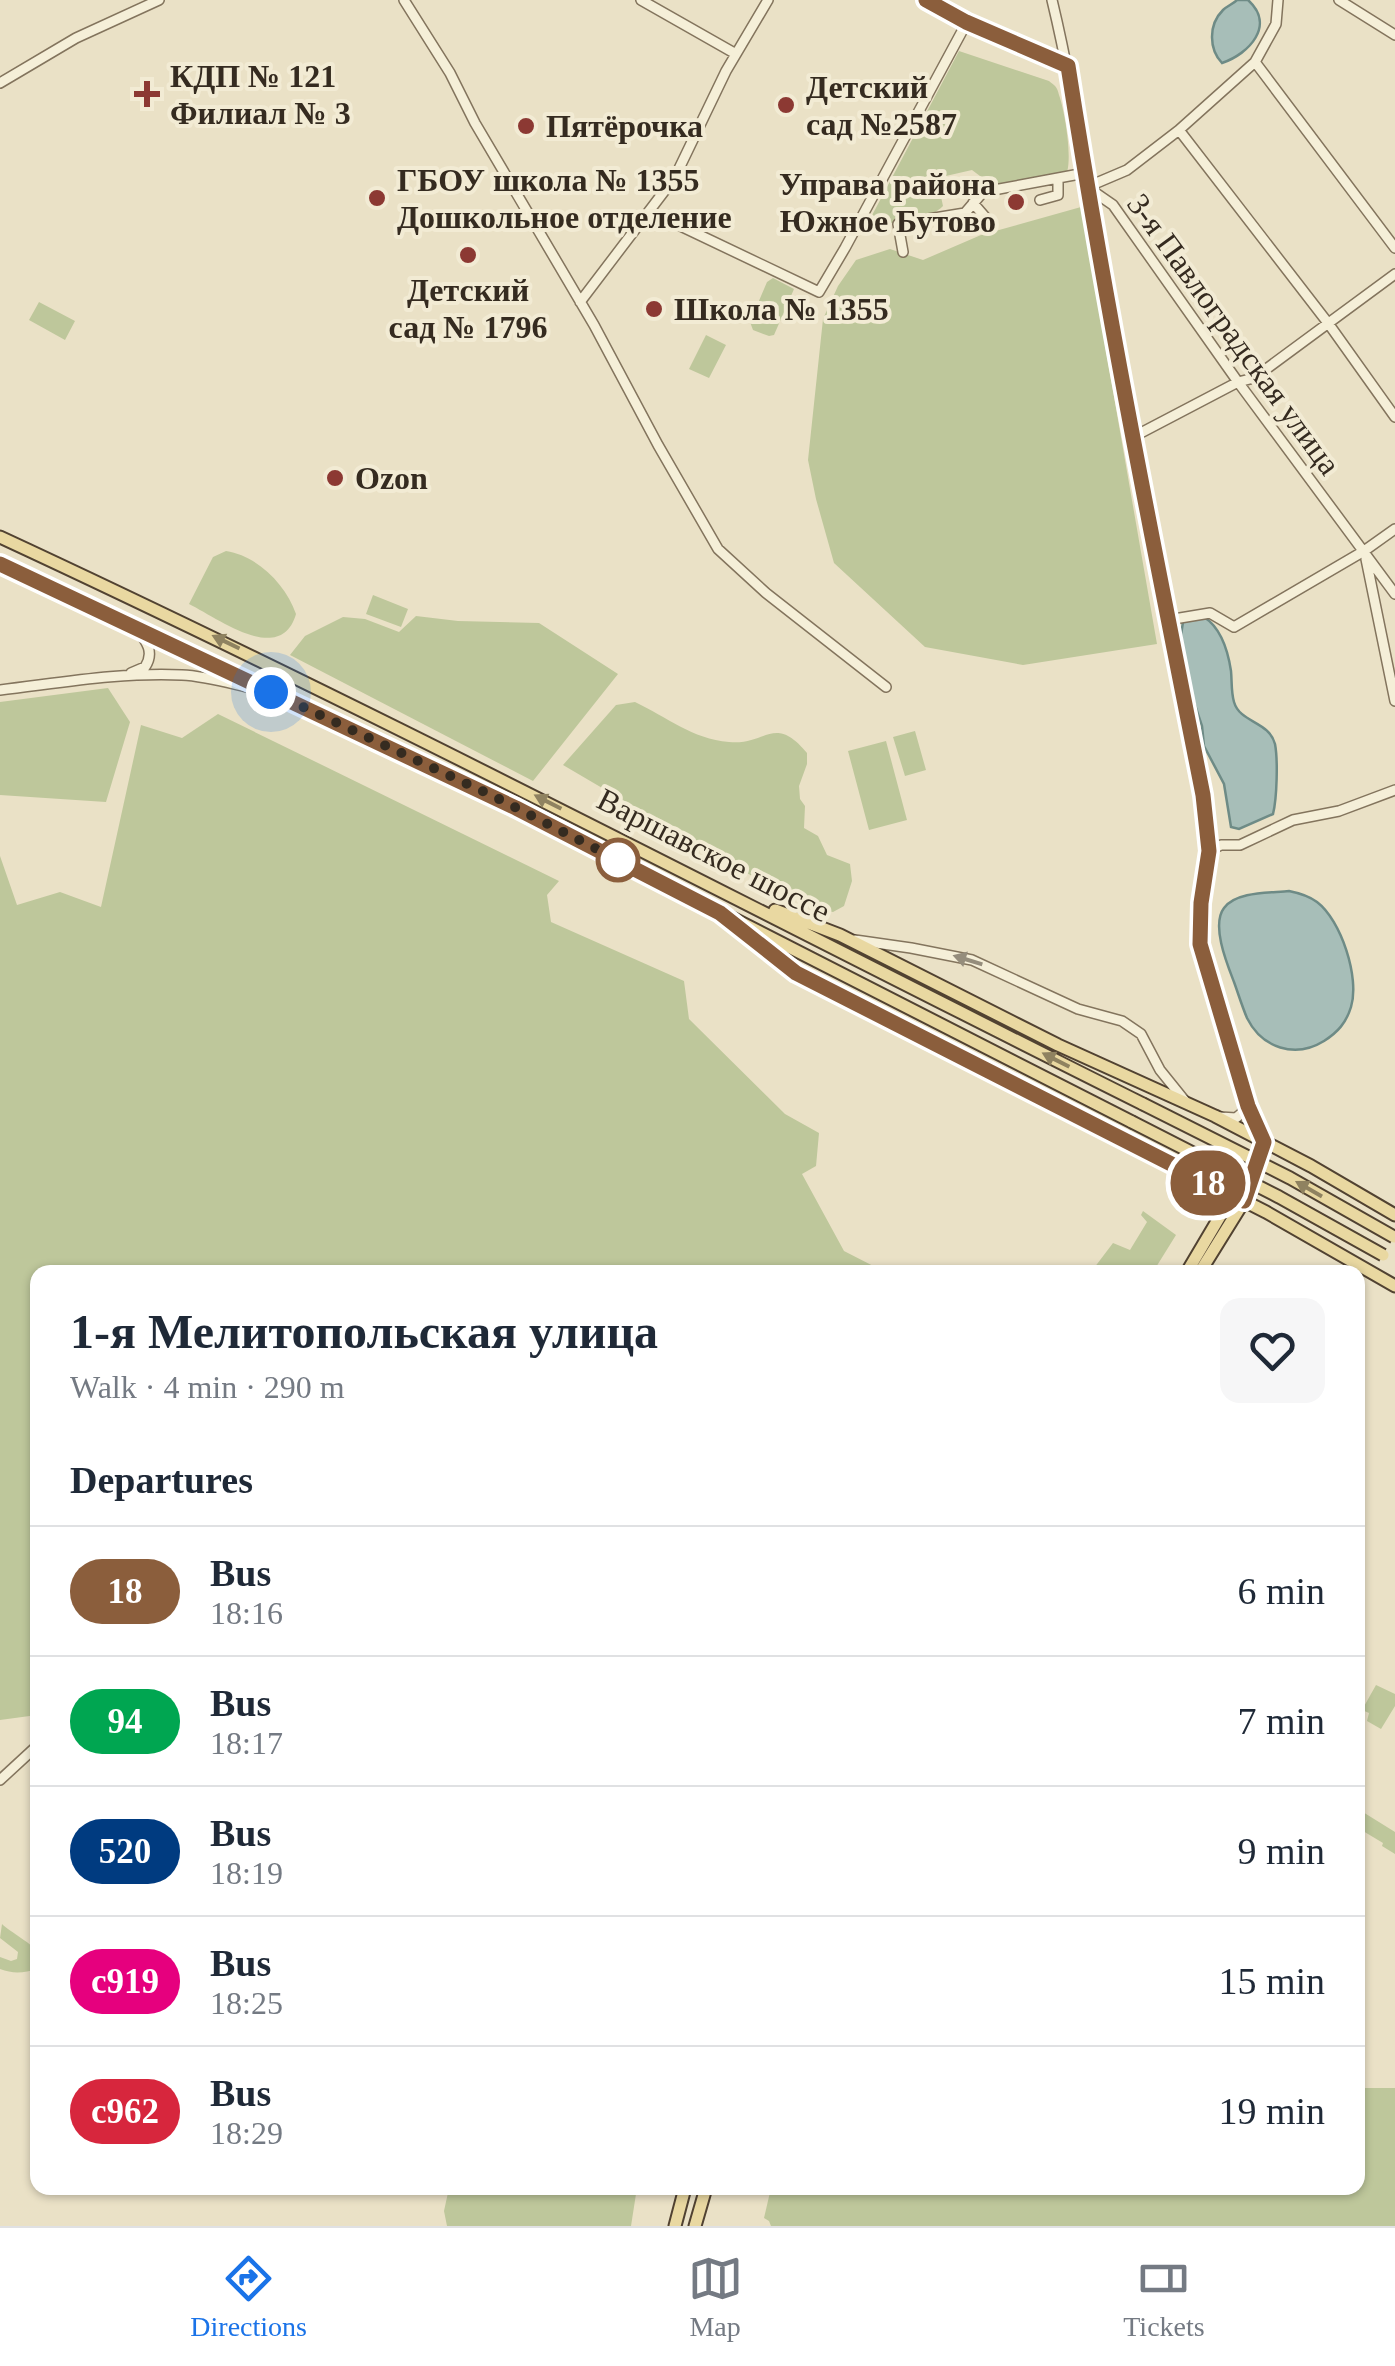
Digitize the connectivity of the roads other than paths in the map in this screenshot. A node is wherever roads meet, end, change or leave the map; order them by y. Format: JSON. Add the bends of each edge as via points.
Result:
{"nodes":[{"id":1,"x":159,"y":0,"type":"edge"},
{"id":2,"x":404,"y":0,"type":"edge"},
{"id":3,"x":641,"y":0,"type":"edge"},
{"id":4,"x":768,"y":0,"type":"edge"},
{"id":5,"x":926,"y":0,"type":"edge"},
{"id":6,"x":1052,"y":0,"type":"edge"},
{"id":7,"x":1278,"y":0,"type":"edge"},
{"id":8,"x":1338,"y":0,"type":"edge"},
{"id":9,"x":966,"y":22,"type":"junction"},
{"id":10,"x":1395,"y":35,"type":"edge"},
{"id":11,"x":736,"y":54,"type":"junction"},
{"id":12,"x":1255,"y":62,"type":"junction"},
{"id":13,"x":1068,"y":66,"type":"junction"},
{"id":14,"x":0,"y":83,"type":"edge"},
{"id":15,"x":1180,"y":130,"type":"junction"},
{"id":16,"x":1085,"y":173,"type":"junction"},
{"id":17,"x":1058,"y":178,"type":"junction"},
{"id":18,"x":1087,"y":187,"type":"junction"},
{"id":19,"x":1040,"y":200,"type":"dead end"},
{"id":20,"x":973,"y":203,"type":"junction"},
{"id":21,"x":649,"y":211,"type":"junction"},
{"id":22,"x":986,"y":218,"type":"dead end"},
{"id":23,"x":1395,"y":248,"type":"edge"},
{"id":24,"x":903,"y":252,"type":"dead end"},
{"id":25,"x":1395,"y":274,"type":"edge"},
{"id":26,"x":580,"y":302,"type":"junction"},
{"id":27,"x":1328,"y":323,"type":"junction"},
{"id":28,"x":1238,"y":382,"type":"junction"},
{"id":29,"x":1395,"y":417,"type":"edge"},
{"id":30,"x":1134,"y":438,"type":"junction"},
{"id":31,"x":1395,"y":528,"type":"edge"},
{"id":32,"x":0,"y":537,"type":"edge"},
{"id":33,"x":1364,"y":551,"type":"junction"},
{"id":34,"x":0,"y":564,"type":"edge"},
{"id":35,"x":1395,"y":594,"type":"edge"},
{"id":36,"x":1168,"y":620,"type":"junction"},
{"id":37,"x":137,"y":629,"type":"junction"},
{"id":38,"x":119,"y":676,"type":"junction"},
{"id":39,"x":886,"y":687,"type":"dead end"},
{"id":40,"x":0,"y":690,"type":"edge"},
{"id":41,"x":271,"y":692,"type":"junction"},
{"id":42,"x":1395,"y":701,"type":"edge"},
{"id":43,"x":1395,"y":790,"type":"edge"},
{"id":44,"x":1209,"y":851,"type":"junction"},
{"id":45,"x":729,"y":894,"type":"junction"},
{"id":46,"x":720,"y":913,"type":"junction"},
{"id":47,"x":840,"y":936,"type":"junction"},
{"id":48,"x":1246,"y":1096,"type":"junction"},
{"id":49,"x":1186,"y":1102,"type":"junction"},
{"id":50,"x":1215,"y":1116,"type":"junction"},
{"id":51,"x":1264,"y":1142,"type":"junction"},
{"id":52,"x":1239,"y":1199,"type":"junction"},
{"id":53,"x":1395,"y":1216,"type":"edge"},
{"id":54,"x":1394,"y":1238,"type":"edge"},
{"id":55,"x":1389,"y":1259,"type":"edge"},
{"id":56,"x":1192,"y":1265,"type":"edge"},
{"id":57,"x":1204,"y":1265,"type":"edge"},
{"id":58,"x":1357,"y":1265,"type":"edge"},
{"id":59,"x":1365,"y":1269,"type":"edge"},
{"id":60,"x":1395,"y":1286,"type":"edge"},
{"id":61,"x":30,"y":1752,"type":"edge"},
{"id":62,"x":0,"y":1780,"type":"edge"},
{"id":63,"x":684,"y":2195,"type":"edge"},
{"id":64,"x":704,"y":2195,"type":"edge"},
{"id":65,"x":675,"y":2226,"type":"edge"},
{"id":66,"x":695,"y":2226,"type":"edge"}],
"edges":[{"from":1,"to":14,"type":"street","via":[[84,33]]},
{"from":2,"to":26,"type":"street"},
{"from":3,"to":11,"type":"street"},
{"from":4,"to":11,"type":"street"},
{"from":5,"to":9,"type":"street"},
{"from":6,"to":13,"type":"street"},
{"from":7,"to":12,"type":"street","name":"3-я Павлоградская улица","via":[[1276,24]]},
{"from":8,"to":10,"type":"street"},
{"from":9,"to":13,"type":"street"},
{"from":9,"to":21,"type":"street","via":[[819,292]]},
{"from":11,"to":21,"type":"street","via":[[686,157]]},
{"from":12,"to":15,"type":"street","name":"3-я Павлоградская улица"},
{"from":12,"to":23,"type":"street"},
{"from":13,"to":16,"type":"street"},
{"from":15,"to":18,"type":"street","name":"3-я Павлоградская улица","via":[[1127,170]]},
{"from":15,"to":27,"type":"street"},
{"from":16,"to":17,"type":"street"},
{"from":16,"to":18,"type":"street"},
{"from":17,"to":19,"type":"street","via":[[1058,195]]},
{"from":17,"to":20,"type":"street","via":[[983,192]]},
{"from":18,"to":28,"type":"street","name":"3-я Павлоградская улица","via":[[1112,206]]},
{"from":18,"to":30,"type":"street"},
{"from":20,"to":22,"type":"street"},
{"from":20,"to":24,"type":"street","via":[[965,212],[898,224]]},
{"from":21,"to":26,"type":"street"},
{"from":25,"to":27,"type":"street"},
{"from":26,"to":39,"type":"street","via":[[718,549]]},
{"from":27,"to":28,"type":"street","via":[[1254,378]]},
{"from":27,"to":29,"type":"street"},
{"from":28,"to":30,"type":"street"},
{"from":28,"to":33,"type":"street","name":"3-я Павлоградская улица"},
{"from":30,"to":36,"type":"street"},
{"from":31,"to":33,"type":"street"},
{"from":45,"to":32,"type":"main road","name":"Варшавское шоссе","one_way":true},
{"from":33,"to":35,"type":"street","name":"3-я Павлоградская улица"},
{"from":33,"to":36,"type":"street","via":[[1234,628],[1210,613]]},
{"from":33,"to":42,"type":"street"},
{"from":34,"to":37,"type":"main road","name":"Варшавское шоссе"},
{"from":36,"to":44,"type":"street"},
{"from":37,"to":38,"type":"street","via":[[150,660]]},
{"from":37,"to":41,"type":"main road","name":"Варшавское шоссе"},
{"from":38,"to":40,"type":"street"},
{"from":38,"to":41,"type":"street","via":[[187,675]]},
{"from":41,"to":46,"type":"main road","name":"Варшавское шоссе"},
{"from":43,"to":44,"type":"street"},
{"from":44,"to":48,"type":"street","via":[[1200,944]]},
{"from":45,"to":47,"type":"main road"},
{"from":54,"to":45,"type":"main road","name":"Варшавское шоссе","one_way":true,"bridge":true,"via":[[1290,1178]]},
{"from":46,"to":52,"type":"main road","via":[[796,973]]},
{"from":46,"to":55,"type":"main road","name":"Варшавское шоссе","bridge":true,"via":[[1280,1196]]},
{"from":47,"to":49,"type":"main road"},
{"from":49,"to":47,"type":"street","one_way":true,"via":[[1141,1034],[1122,1021],[1078,1010],[972,960]]},
{"from":48,"to":50,"type":"street","via":[[1236,1118]]},
{"from":48,"to":51,"type":"street"},
{"from":49,"to":50,"type":"main road"},
{"from":50,"to":51,"type":"main road"},
{"from":51,"to":52,"type":"main road"},
{"from":51,"to":53,"type":"main road"},
{"from":52,"to":56,"type":"main road"},
{"from":52,"to":57,"type":"main road"},
{"from":52,"to":58,"type":"main road"},
{"from":59,"to":60,"type":"main road"},
{"from":61,"to":62,"type":"street"},
{"from":63,"to":65,"type":"main road"},
{"from":64,"to":66,"type":"main road"}]}
